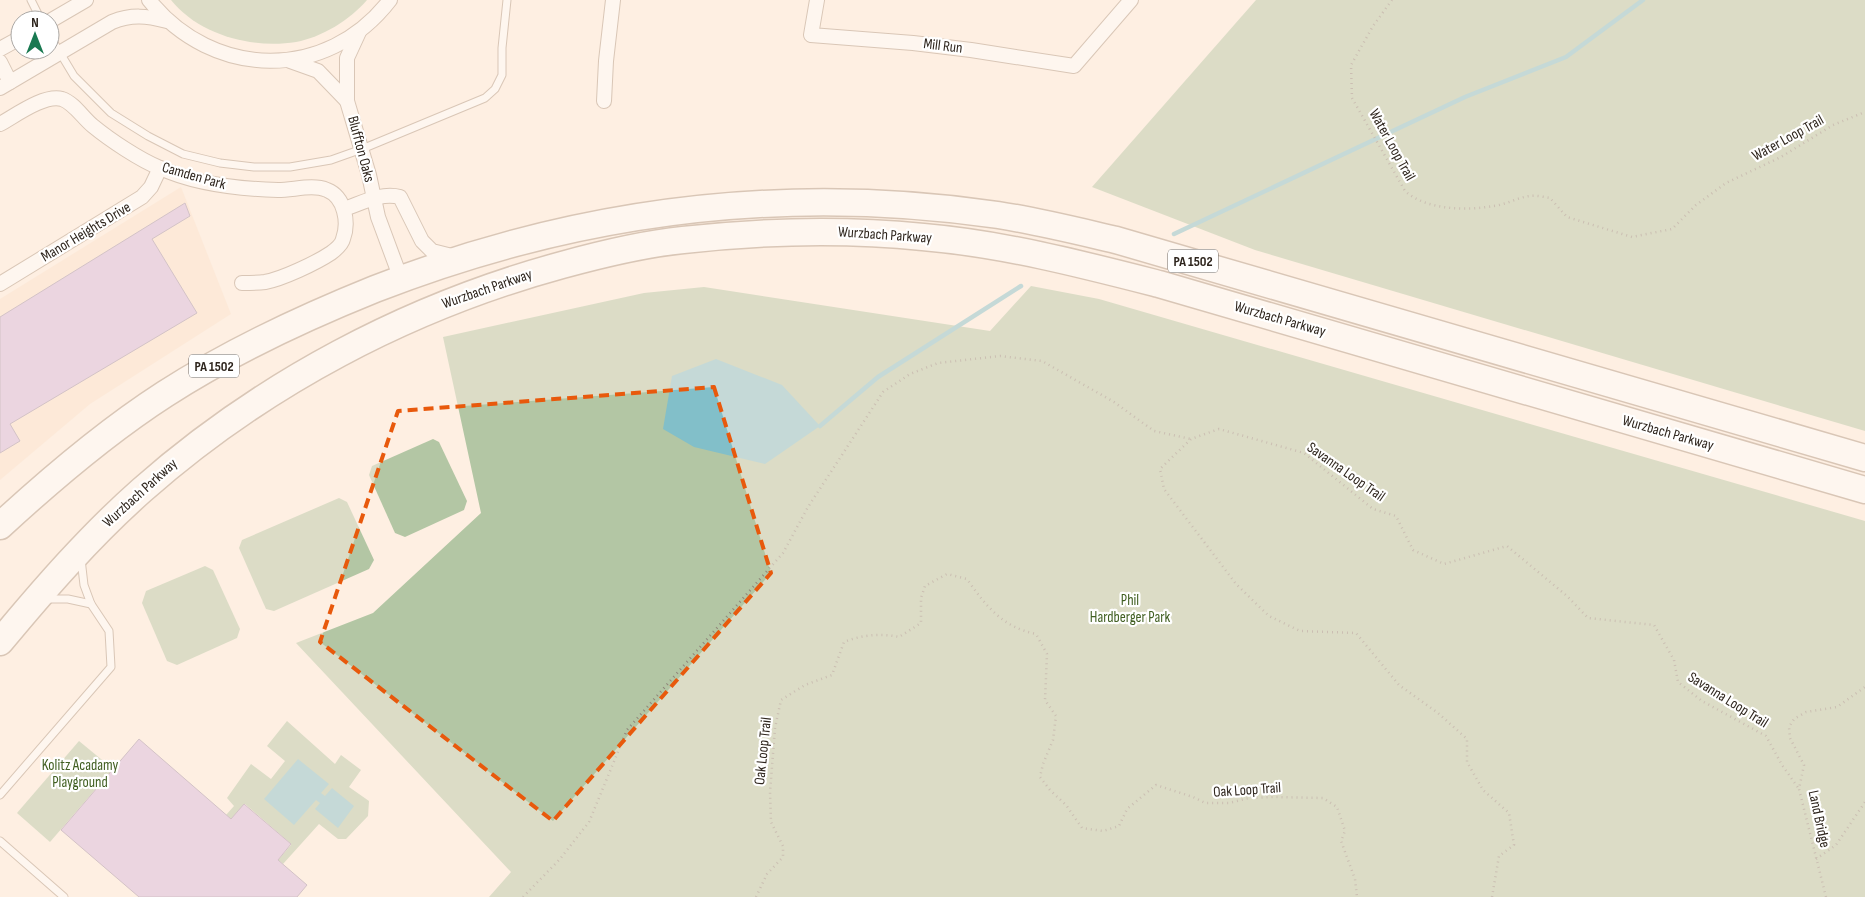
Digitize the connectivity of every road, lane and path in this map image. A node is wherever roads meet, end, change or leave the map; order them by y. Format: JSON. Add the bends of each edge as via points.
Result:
{"nodes":[{"id":1,"x":86,"y":0,"type":"edge"},
{"id":2,"x":149,"y":0,"type":"edge"},
{"id":3,"x":390,"y":0,"type":"edge"},
{"id":4,"x":508,"y":0,"type":"edge"},
{"id":5,"x":614,"y":0,"type":"edge"},
{"id":6,"x":817,"y":0,"type":"edge"},
{"id":7,"x":1131,"y":0,"type":"edge"},
{"id":8,"x":1392,"y":0,"type":"edge"},
{"id":9,"x":60,"y":15,"type":"edge"},
{"id":10,"x":169,"y":22,"type":"junction"},
{"id":11,"x":359,"y":31,"type":"junction"},
{"id":12,"x":60,"y":53,"type":"joint"},
{"id":13,"x":48,"y":60,"type":"edge"},
{"id":14,"x":287,"y":60,"type":"junction"},
{"id":15,"x":0,"y":62,"type":"edge"},
{"id":16,"x":5,"y":85,"type":"edge"},
{"id":17,"x":347,"y":101,"type":"junction"},
{"id":18,"x":604,"y":101,"type":"dead end"},
{"id":19,"x":1865,"y":112,"type":"edge"},
{"id":20,"x":0,"y":124,"type":"edge"},
{"id":21,"x":363,"y":153,"type":"junction"},
{"id":22,"x":160,"y":168,"type":"junction"},
{"id":23,"x":374,"y":198,"type":"junction"},
{"id":24,"x":344,"y":209,"type":"junction"},
{"id":25,"x":460,"y":259,"type":"junction"},
{"id":26,"x":400,"y":279,"type":"junction"},
{"id":27,"x":242,"y":283,"type":"dead end"},
{"id":28,"x":0,"y":284,"type":"edge"},
{"id":29,"x":1191,"y":440,"type":"junction"},
{"id":30,"x":1865,"y":458,"type":"edge"},
{"id":31,"x":1865,"y":490,"type":"edge"},
{"id":32,"x":0,"y":526,"type":"edge"},
{"id":33,"x":80,"y":551,"type":"junction"},
{"id":34,"x":37,"y":599,"type":"junction"},
{"id":35,"x":91,"y":604,"type":"junction"},
{"id":36,"x":0,"y":642,"type":"edge"},
{"id":37,"x":1865,"y":687,"type":"edge"},
{"id":38,"x":1799,"y":789,"type":"junction"},
{"id":39,"x":0,"y":795,"type":"edge"},
{"id":40,"x":1865,"y":802,"type":"edge"},
{"id":41,"x":0,"y":841,"type":"edge"},
{"id":42,"x":1816,"y":858,"type":"junction"},
{"id":43,"x":64,"y":897,"type":"edge"},
{"id":44,"x":523,"y":897,"type":"edge"},
{"id":45,"x":756,"y":897,"type":"edge"},
{"id":46,"x":1357,"y":897,"type":"edge"},
{"id":47,"x":1492,"y":897,"type":"edge"},
{"id":48,"x":1826,"y":897,"type":"edge"}],
"edges":[{"from":1,"to":9,"type":"street"},
{"from":2,"to":10,"type":"street"},
{"from":3,"to":11,"type":"street"},
{"from":4,"to":21,"type":"lane","via":[[502,75],[495,89],[485,98]]},
{"from":5,"to":18,"type":"street"},
{"from":6,"to":7,"type":"street","name":"Mill Run","via":[[811,36],[942,46],[1074,66]]},
{"from":8,"to":19,"type":"path","name":"Water Loop Trail","via":[[1351,65],[1352,98],[1405,191],[1427,203],[1462,208],[1494,206],[1531,196],[1550,198],[1567,218],[1632,237],[1672,230],[1726,183],[1781,157],[1833,125]]},
{"from":10,"to":12,"type":"street","via":[[150,16],[123,18]]},
{"from":10,"to":14,"type":"street","via":[[198,43],[224,54],[250,60]]},
{"from":11,"to":14,"type":"street","via":[[332,48]]},
{"from":11,"to":17,"type":"street","name":"Bluffton Oaks","via":[[347,58]]},
{"from":12,"to":21,"type":"lane","via":[[74,76],[111,113],[183,154],[220,163],[290,167]]},
{"from":13,"to":16,"type":"street"},
{"from":14,"to":17,"type":"street","name":"Bluffton Oaks","via":[[318,71]]},
{"from":15,"to":16,"type":"street"},
{"from":17,"to":21,"type":"street","name":"Bluffton Oaks"},
{"from":20,"to":22,"type":"street","name":"Camden Park","via":[[39,102],[62,99],[112,140]]},
{"from":21,"to":23,"type":"street","name":"Bluffton Oaks"},
{"from":22,"to":24,"type":"street","name":"Camden Park","via":[[236,188],[326,189],[336,195]]},
{"from":22,"to":28,"type":"street","name":"Manor Heights Drive","via":[[142,197]]},
{"from":23,"to":24,"type":"street"},
{"from":23,"to":25,"type":"street","name":"Bluffton Oaks","via":[[400,197],[422,240],[432,251]]},
{"from":23,"to":26,"type":"street","name":"Bluffton Oaks"},
{"from":24,"to":27,"type":"street","via":[[343,241],[331,252],[266,282]]},
{"from":25,"to":26,"type":"highway","name":"Wurzbach Parkway","number":"PA 1502"},
{"from":25,"to":30,"type":"highway","name":"Wurzbach Parkway","number":"PA 1502","via":[[601,222],[726,206],[844,202],[998,215],[1168,254]]},
{"from":26,"to":32,"type":"highway","name":"Wurzbach Parkway","number":"PA 1502","via":[[244,348],[165,394],[110,434]]},
{"from":29,"to":38,"type":"path","name":"Savanna Loop Trail","via":[[1219,429],[1304,453],[1373,509],[1396,516],[1414,550],[1444,564],[1507,546],[1588,618],[1654,626],[1674,660],[1678,682],[1702,701],[1766,736]]},
{"from":29,"to":44,"type":"path","via":[[1154,431],[1114,402],[1042,361],[1000,356],[938,363],[910,374],[883,392],[808,507],[783,553],[627,730],[589,822]]},
{"from":29,"to":47,"type":"path","name":"Savanna Loop Trail","via":[[1160,469],[1164,489],[1236,584],[1269,616],[1300,631],[1356,633],[1399,686],[1438,713],[1467,739],[1467,762],[1483,790],[1509,813],[1514,845],[1499,856]]},
{"from":31,"to":33,"type":"highway","name":"Wurzbach Parkway","number":"PA 1502","via":[[1064,259],[923,237],[818,232],[681,240],[624,250],[531,273],[416,315],[307,370],[230,421],[143,489]]},
{"from":33,"to":34,"type":"highway","name":"Wurzbach Parkway","number":"PA 1502"},
{"from":33,"to":35,"type":"lane","via":[[84,585]]},
{"from":34,"to":35,"type":"lane","via":[[68,599]]},
{"from":34,"to":36,"type":"highway","name":"Wurzbach Parkway","number":"PA 1502"},
{"from":35,"to":39,"type":"lane","via":[[109,631],[111,667]]},
{"from":37,"to":38,"type":"path","name":"Land Bridge","via":[[1838,707],[1806,712],[1794,719],[1789,727],[1790,738],[1804,765]]},
{"from":38,"to":42,"type":"path","name":"Land Bridge"},
{"from":40,"to":42,"type":"path","via":[[1836,845]]},
{"from":41,"to":43,"type":"lane"},
{"from":42,"to":48,"type":"path","name":"Land Bridge"},
{"from":45,"to":46,"type":"path","name":"Oak Loop Trail","via":[[767,874],[783,857],[783,846],[771,822],[770,792],[780,700],[805,685],[832,675],[844,642],[855,637],[887,635],[899,638],[921,623],[921,598],[925,586],[947,574],[967,579],[984,604],[1001,620],[1020,631],[1036,634],[1047,654],[1046,700],[1056,716],[1053,740],[1040,777],[1082,828],[1103,831],[1118,826],[1127,809],[1156,785],[1204,804],[1229,804],[1249,798],[1323,798],[1337,807],[1345,831],[1341,841],[1355,879]]}]}
